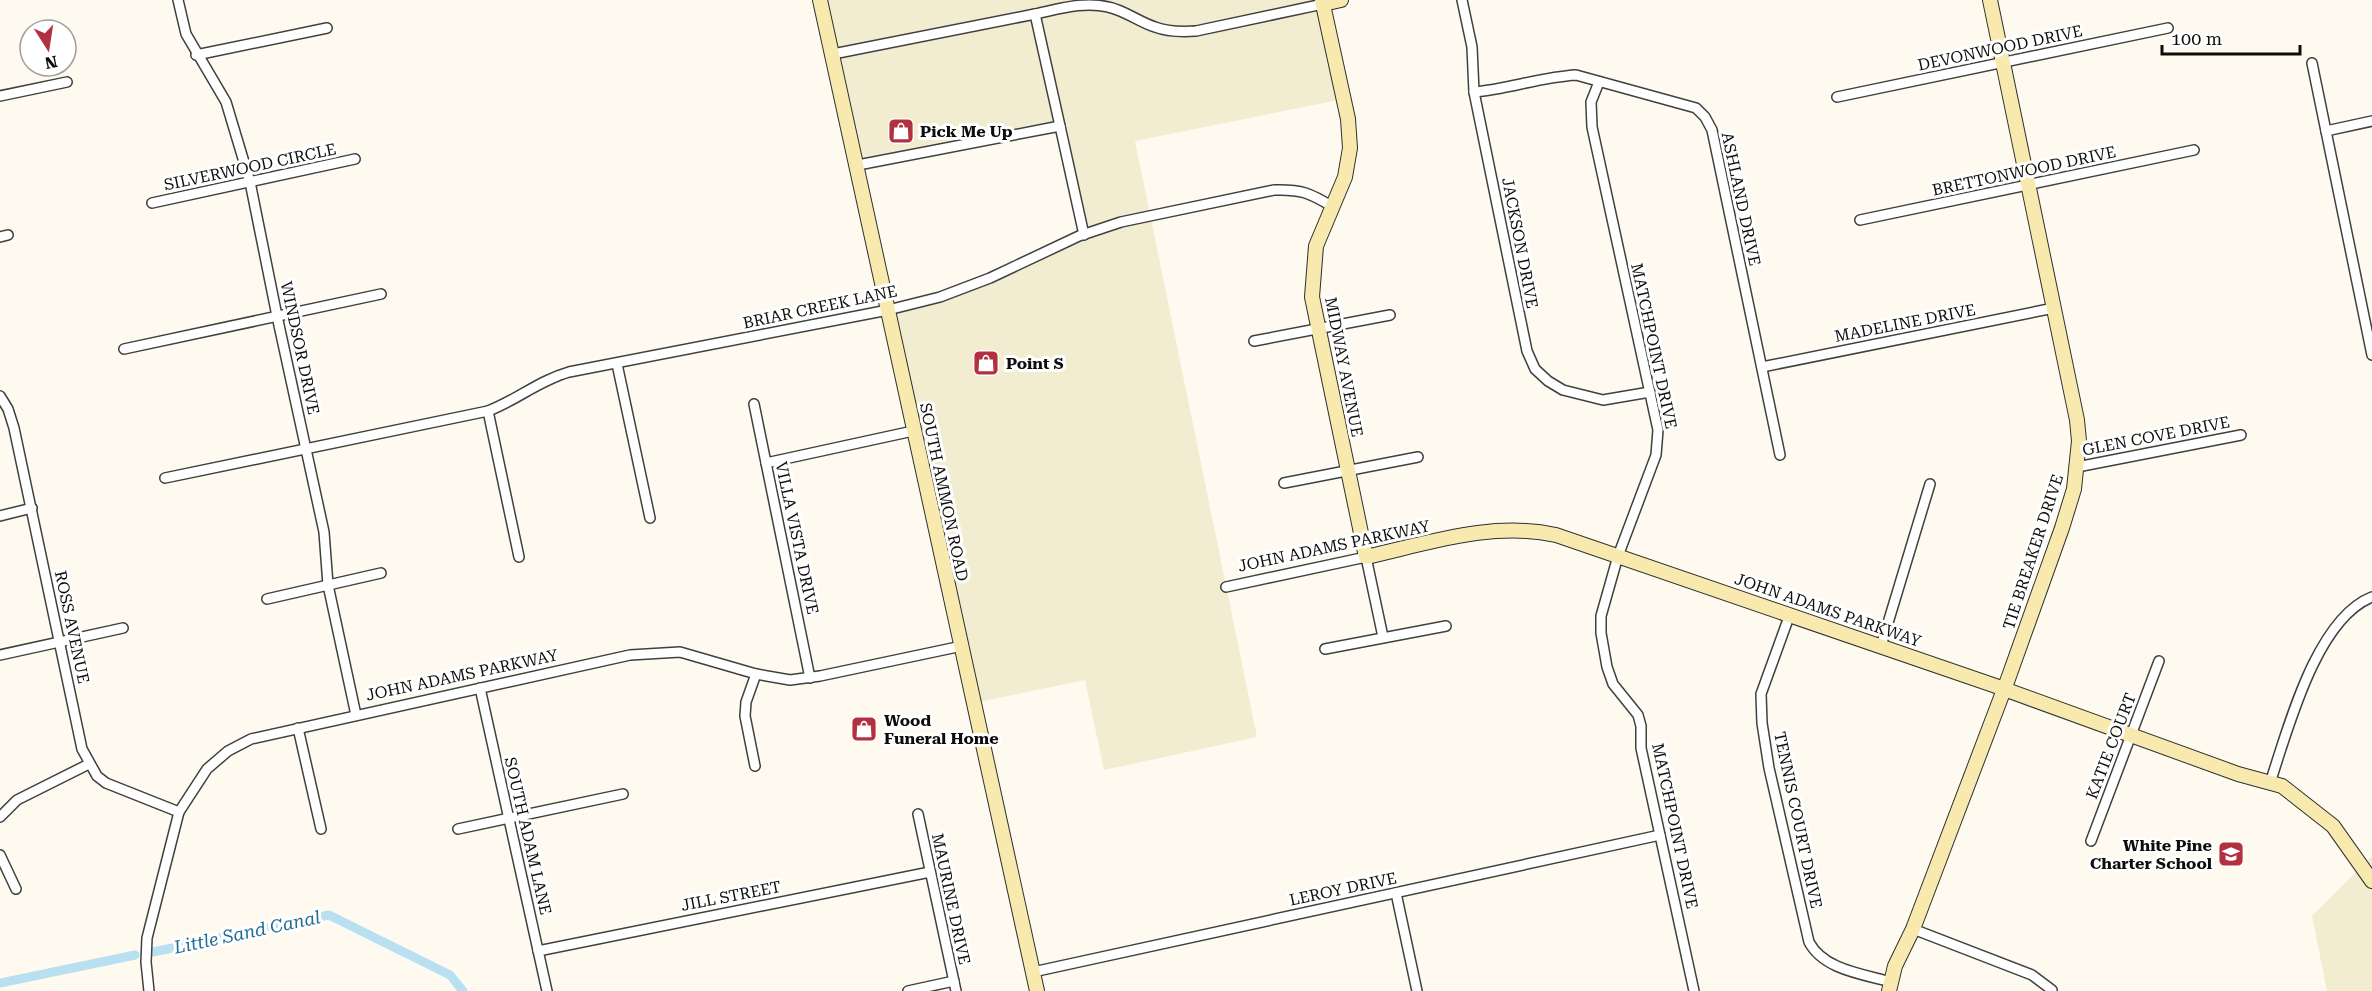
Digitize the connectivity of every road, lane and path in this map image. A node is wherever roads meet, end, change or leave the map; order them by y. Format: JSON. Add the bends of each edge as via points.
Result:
{"nodes":[{"id":1,"x":178,"y":0,"type":"edge"},
{"id":2,"x":820,"y":0,"type":"edge"},
{"id":3,"x":1341,"y":0,"type":"edge"},
{"id":4,"x":1462,"y":0,"type":"edge"},
{"id":5,"x":1990,"y":0,"type":"edge"},
{"id":6,"x":1322,"y":2,"type":"edge"},
{"id":7,"x":1035,"y":14,"type":"junction"},
{"id":8,"x":327,"y":28,"type":"dead end"},
{"id":9,"x":2168,"y":28,"type":"dead end"},
{"id":10,"x":833,"y":54,"type":"junction"},
{"id":11,"x":196,"y":55,"type":"junction"},
{"id":12,"x":2004,"y":63,"type":"junction"},
{"id":13,"x":2312,"y":63,"type":"dead end"},
{"id":14,"x":67,"y":82,"type":"dead end"},
{"id":15,"x":1599,"y":82,"type":"junction"},
{"id":16,"x":1474,"y":92,"type":"junction"},
{"id":17,"x":0,"y":96,"type":"edge"},
{"id":18,"x":1837,"y":97,"type":"dead end"},
{"id":19,"x":2372,"y":121,"type":"edge"},
{"id":20,"x":1060,"y":126,"type":"junction"},
{"id":21,"x":2326,"y":130,"type":"junction"},
{"id":22,"x":2194,"y":150,"type":"dead end"},
{"id":23,"x":355,"y":159,"type":"dead end"},
{"id":24,"x":858,"y":165,"type":"junction"},
{"id":25,"x":250,"y":182,"type":"junction"},
{"id":26,"x":2028,"y":185,"type":"junction"},
{"id":27,"x":152,"y":203,"type":"dead end"},
{"id":28,"x":1333,"y":207,"type":"junction"},
{"id":29,"x":1860,"y":220,"type":"dead end"},
{"id":30,"x":1084,"y":235,"type":"junction"},
{"id":31,"x":381,"y":294,"type":"dead end"},
{"id":32,"x":2054,"y":308,"type":"junction"},
{"id":33,"x":888,"y":310,"type":"junction"},
{"id":34,"x":1390,"y":315,"type":"dead end"},
{"id":35,"x":277,"y":316,"type":"junction"},
{"id":36,"x":1319,"y":329,"type":"junction"},
{"id":37,"x":1254,"y":341,"type":"dead end"},
{"id":38,"x":124,"y":348,"type":"dead end"},
{"id":39,"x":2372,"y":355,"type":"edge"},
{"id":40,"x":617,"y":364,"type":"junction"},
{"id":41,"x":1762,"y":368,"type":"junction"},
{"id":42,"x":1650,"y":392,"type":"junction"},
{"id":43,"x":0,"y":396,"type":"edge"},
{"id":44,"x":754,"y":404,"type":"dead end"},
{"id":45,"x":488,"y":411,"type":"junction"},
{"id":46,"x":914,"y":431,"type":"junction"},
{"id":47,"x":2241,"y":435,"type":"dead end"},
{"id":48,"x":306,"y":449,"type":"junction"},
{"id":49,"x":1780,"y":454,"type":"dead end"},
{"id":50,"x":1418,"y":457,"type":"dead end"},
{"id":51,"x":766,"y":463,"type":"junction"},
{"id":52,"x":2077,"y":467,"type":"junction"},
{"id":53,"x":1348,"y":471,"type":"junction"},
{"id":54,"x":165,"y":478,"type":"dead end"},
{"id":55,"x":1284,"y":483,"type":"dead end"},
{"id":56,"x":1930,"y":484,"type":"dead end"},
{"id":57,"x":32,"y":508,"type":"junction"},
{"id":58,"x":0,"y":516,"type":"edge"},
{"id":59,"x":650,"y":518,"type":"dead end"},
{"id":60,"x":1618,"y":556,"type":"junction"},
{"id":61,"x":519,"y":557,"type":"dead end"},
{"id":62,"x":1366,"y":557,"type":"junction"},
{"id":63,"x":381,"y":573,"type":"dead end"},
{"id":64,"x":328,"y":585,"type":"junction"},
{"id":65,"x":1226,"y":586,"type":"dead end"},
{"id":66,"x":2372,"y":597,"type":"edge"},
{"id":67,"x":267,"y":598,"type":"dead end"},
{"id":68,"x":1790,"y":614,"type":"junction"},
{"id":69,"x":1446,"y":626,"type":"dead end"},
{"id":70,"x":123,"y":628,"type":"dead end"},
{"id":71,"x":1383,"y":637,"type":"junction"},
{"id":72,"x":60,"y":642,"type":"junction"},
{"id":73,"x":962,"y":646,"type":"junction"},
{"id":74,"x":1881,"y":646,"type":"junction"},
{"id":75,"x":1325,"y":650,"type":"dead end"},
{"id":76,"x":0,"y":655,"type":"edge"},
{"id":77,"x":2159,"y":661,"type":"dead end"},
{"id":78,"x":756,"y":674,"type":"junction"},
{"id":79,"x":810,"y":678,"type":"junction"},
{"id":80,"x":480,"y":688,"type":"junction"},
{"id":81,"x":2005,"y":689,"type":"junction"},
{"id":82,"x":356,"y":715,"type":"junction"},
{"id":83,"x":298,"y":728,"type":"junction"},
{"id":84,"x":2131,"y":733,"type":"junction"},
{"id":85,"x":89,"y":764,"type":"junction"},
{"id":86,"x":754,"y":766,"type":"dead end"},
{"id":87,"x":2270,"y":783,"type":"junction"},
{"id":88,"x":623,"y":794,"type":"dead end"},
{"id":89,"x":179,"y":812,"type":"junction"},
{"id":90,"x":918,"y":814,"type":"dead end"},
{"id":91,"x":0,"y":817,"type":"edge"},
{"id":92,"x":508,"y":819,"type":"junction"},
{"id":93,"x":321,"y":829,"type":"dead end"},
{"id":94,"x":458,"y":829,"type":"dead end"},
{"id":95,"x":1660,"y":835,"type":"junction"},
{"id":96,"x":2091,"y":841,"type":"dead end"},
{"id":97,"x":0,"y":855,"type":"edge"},
{"id":98,"x":930,"y":872,"type":"junction"},
{"id":99,"x":2372,"y":881,"type":"edge"},
{"id":100,"x":16,"y":889,"type":"dead end"},
{"id":101,"x":1396,"y":892,"type":"junction"},
{"id":102,"x":1913,"y":928,"type":"junction"},
{"id":103,"x":538,"y":951,"type":"junction"},
{"id":104,"x":1033,"y":972,"type":"junction"},
{"id":105,"x":955,"y":986,"type":"edge"},
{"id":106,"x":1890,"y":987,"type":"edge"},
{"id":107,"x":2052,"y":990,"type":"edge"},
{"id":108,"x":149,"y":991,"type":"edge"},
{"id":109,"x":547,"y":991,"type":"edge"},
{"id":110,"x":908,"y":991,"type":"edge"},
{"id":111,"x":1037,"y":991,"type":"edge"},
{"id":112,"x":1417,"y":991,"type":"edge"},
{"id":113,"x":1694,"y":991,"type":"edge"}],
"edges":[{"from":1,"to":11,"type":"street","name":"WINDSOR DRIVE"},
{"from":2,"to":10,"type":"street","name":"SOUTH AMMON ROAD"},
{"from":3,"to":6,"type":"street"},
{"from":4,"to":16,"type":"street","name":"JACKSON DRIVE","via":[[1472,47]]},
{"from":5,"to":12,"type":"street","name":"TIE BREAKER DRIVE"},
{"from":6,"to":7,"type":"street","via":[[1196,31],[1174,32],[1096,4]]},
{"from":6,"to":28,"type":"street","name":"MIDWAY AVENUE","via":[[1348,119],[1350,148],[1345,177]]},
{"from":7,"to":10,"type":"street"},
{"from":7,"to":20,"type":"street"},
{"from":8,"to":11,"type":"street"},
{"from":9,"to":12,"type":"street","name":"DEVONWOOD DRIVE"},
{"from":10,"to":24,"type":"street","name":"SOUTH AMMON ROAD"},
{"from":11,"to":25,"type":"street","name":"WINDSOR DRIVE","via":[[226,102]]},
{"from":12,"to":18,"type":"street","name":"DEVONWOOD DRIVE"},
{"from":12,"to":26,"type":"street","name":"TIE BREAKER DRIVE"},
{"from":13,"to":21,"type":"street"},
{"from":14,"to":17,"type":"street"},
{"from":15,"to":16,"type":"street","name":"ASHLAND DRIVE","via":[[1576,75],[1562,76]]},
{"from":15,"to":41,"type":"street","name":"ASHLAND DRIVE","via":[[1696,108],[1705,117],[1712,130]]},
{"from":15,"to":42,"type":"street","name":"MATCHPOINT DRIVE","via":[[1591,102],[1592,127]]},
{"from":16,"to":42,"type":"street","name":"JACKSON DRIVE","via":[[1527,351],[1535,369],[1563,390],[1603,400]]},
{"from":19,"to":21,"type":"street"},
{"from":20,"to":24,"type":"street"},
{"from":20,"to":30,"type":"street"},
{"from":21,"to":39,"type":"street"},
{"from":22,"to":26,"type":"street","name":"BRETTONWOOD DRIVE"},
{"from":23,"to":25,"type":"street","name":"SILVERWOOD CIRCLE"},
{"from":24,"to":33,"type":"street","name":"SOUTH AMMON ROAD"},
{"from":25,"to":27,"type":"street","name":"SILVERWOOD CIRCLE"},
{"from":25,"to":35,"type":"street","name":"WINDSOR DRIVE"},
{"from":26,"to":29,"type":"street","name":"BRETTONWOOD DRIVE"},
{"from":26,"to":32,"type":"street","name":"TIE BREAKER DRIVE"},
{"from":28,"to":30,"type":"street","name":"BRIAR CREEK LANE","via":[[1310,193],[1274,190],[1121,222]]},
{"from":28,"to":36,"type":"street","name":"MIDWAY AVENUE","via":[[1316,246],[1313,271],[1312,297]]},
{"from":30,"to":33,"type":"street","name":"BRIAR CREEK LANE","via":[[990,278],[940,297]]},
{"from":31,"to":35,"type":"street"},
{"from":32,"to":41,"type":"street","name":"MADELINE DRIVE"},
{"from":32,"to":52,"type":"street","name":"TIE BREAKER DRIVE","via":[[2077,420]]},
{"from":33,"to":40,"type":"street","name":"BRIAR CREEK LANE"},
{"from":33,"to":46,"type":"street","name":"SOUTH AMMON ROAD"},
{"from":34,"to":36,"type":"street"},
{"from":35,"to":38,"type":"street"},
{"from":35,"to":48,"type":"street","name":"WINDSOR DRIVE"},
{"from":36,"to":37,"type":"street"},
{"from":36,"to":53,"type":"street","name":"MIDWAY AVENUE"},
{"from":40,"to":45,"type":"street","name":"BRIAR CREEK LANE","via":[[548,378]]},
{"from":40,"to":59,"type":"street"},
{"from":41,"to":49,"type":"street","name":"ASHLAND DRIVE"},
{"from":42,"to":60,"type":"street","name":"MATCHPOINT DRIVE","via":[[1658,430],[1656,455]]},
{"from":43,"to":57,"type":"street","name":"ROSS AVENUE","via":[[14,428]]},
{"from":44,"to":51,"type":"street","name":"VILLA VISTA DRIVE"},
{"from":45,"to":48,"type":"street","name":"BRIAR CREEK LANE"},
{"from":45,"to":61,"type":"street"},
{"from":46,"to":51,"type":"street"},
{"from":46,"to":73,"type":"street","name":"SOUTH AMMON ROAD"},
{"from":47,"to":52,"type":"street","name":"GLEN COVE DRIVE"},
{"from":48,"to":54,"type":"street","name":"BRIAR CREEK LANE"},
{"from":48,"to":64,"type":"street","name":"WINDSOR DRIVE","via":[[324,532]]},
{"from":50,"to":53,"type":"street"},
{"from":51,"to":79,"type":"street","name":"VILLA VISTA DRIVE"},
{"from":52,"to":81,"type":"street","name":"TIE BREAKER DRIVE","via":[[2062,528]]},
{"from":53,"to":55,"type":"street"},
{"from":53,"to":62,"type":"street","name":"MIDWAY AVENUE"},
{"from":56,"to":74,"type":"street"},
{"from":57,"to":58,"type":"street"},
{"from":57,"to":72,"type":"street","name":"ROSS AVENUE"},
{"from":60,"to":62,"type":"street","name":"JOHN ADAMS PARKWAY","via":[[1556,535],[1500,530]]},
{"from":60,"to":68,"type":"street","name":"JOHN ADAMS PARKWAY"},
{"from":60,"to":95,"type":"street","name":"MATCHPOINT DRIVE","via":[[1601,616],[1602,642],[1613,684],[1638,716]]},
{"from":62,"to":65,"type":"street","name":"JOHN ADAMS PARKWAY"},
{"from":62,"to":71,"type":"street","name":"MIDWAY AVENUE"},
{"from":63,"to":64,"type":"street"},
{"from":64,"to":67,"type":"street"},
{"from":64,"to":82,"type":"street","name":"WINDSOR DRIVE"},
{"from":66,"to":87,"type":"street","via":[[2363,600],[2332,630],[2306,677]]},
{"from":68,"to":74,"type":"street","name":"JOHN ADAMS PARKWAY"},
{"from":68,"to":106,"type":"street","name":"TENNIS COURT DRIVE","via":[[1761,694],[1762,723],[1809,942],[1814,952],[1831,964]]},
{"from":69,"to":71,"type":"street"},
{"from":70,"to":72,"type":"street"},
{"from":71,"to":75,"type":"street"},
{"from":72,"to":76,"type":"street"},
{"from":72,"to":85,"type":"street","name":"ROSS AVENUE","via":[[82,749]]},
{"from":73,"to":79,"type":"street","name":"JOHN ADAMS PARKWAY"},
{"from":73,"to":104,"type":"street","name":"SOUTH AMMON ROAD"},
{"from":74,"to":81,"type":"street","name":"JOHN ADAMS PARKWAY"},
{"from":77,"to":84,"type":"street","name":"KATIE COURT"},
{"from":78,"to":79,"type":"street","name":"JOHN ADAMS PARKWAY"},
{"from":78,"to":80,"type":"street","name":"JOHN ADAMS PARKWAY","via":[[681,652],[663,652],[630,655]]},
{"from":78,"to":86,"type":"street","via":[[745,716]]},
{"from":80,"to":82,"type":"street","name":"JOHN ADAMS PARKWAY"},
{"from":80,"to":92,"type":"street","name":"SOUTH ADAM LANE"},
{"from":81,"to":84,"type":"street","name":"JOHN ADAMS PARKWAY"},
{"from":81,"to":102,"type":"street","name":"TIE BREAKER DRIVE"},
{"from":82,"to":83,"type":"street","name":"JOHN ADAMS PARKWAY"},
{"from":83,"to":89,"type":"street","name":"JOHN ADAMS PARKWAY","via":[[251,739],[228,751],[207,769]]},
{"from":83,"to":93,"type":"street"},
{"from":84,"to":87,"type":"street","name":"JOHN ADAMS PARKWAY"},
{"from":84,"to":96,"type":"street","name":"KATIE COURT"},
{"from":85,"to":89,"type":"street","name":"ROSS AVENUE","via":[[106,783]]},
{"from":85,"to":91,"type":"street","via":[[17,800]]},
{"from":87,"to":99,"type":"street","name":"JOHN ADAMS PARKWAY","via":[[2282,786],[2333,826]]},
{"from":88,"to":92,"type":"street"},
{"from":89,"to":108,"type":"street","name":"JOHN ADAMS PARKWAY","via":[[147,938]]},
{"from":90,"to":98,"type":"street","name":"MAURINE DRIVE"},
{"from":92,"to":94,"type":"street"},
{"from":92,"to":103,"type":"street","name":"SOUTH ADAM LANE"},
{"from":95,"to":101,"type":"street","name":"LEROY DRIVE"},
{"from":95,"to":113,"type":"street","name":"MATCHPOINT DRIVE"},
{"from":97,"to":100,"type":"street"},
{"from":98,"to":103,"type":"street","name":"JILL STREET"},
{"from":98,"to":105,"type":"street","name":"MAURINE DRIVE"},
{"from":101,"to":104,"type":"street","name":"LEROY DRIVE"},
{"from":101,"to":112,"type":"street"},
{"from":102,"to":106,"type":"street","name":"TIE BREAKER DRIVE"},
{"from":102,"to":107,"type":"street","via":[[2032,975]]},
{"from":103,"to":109,"type":"street","name":"SOUTH ADAM LANE"},
{"from":104,"to":111,"type":"street","name":"SOUTH AMMON ROAD"},
{"from":105,"to":110,"type":"street"}]}
